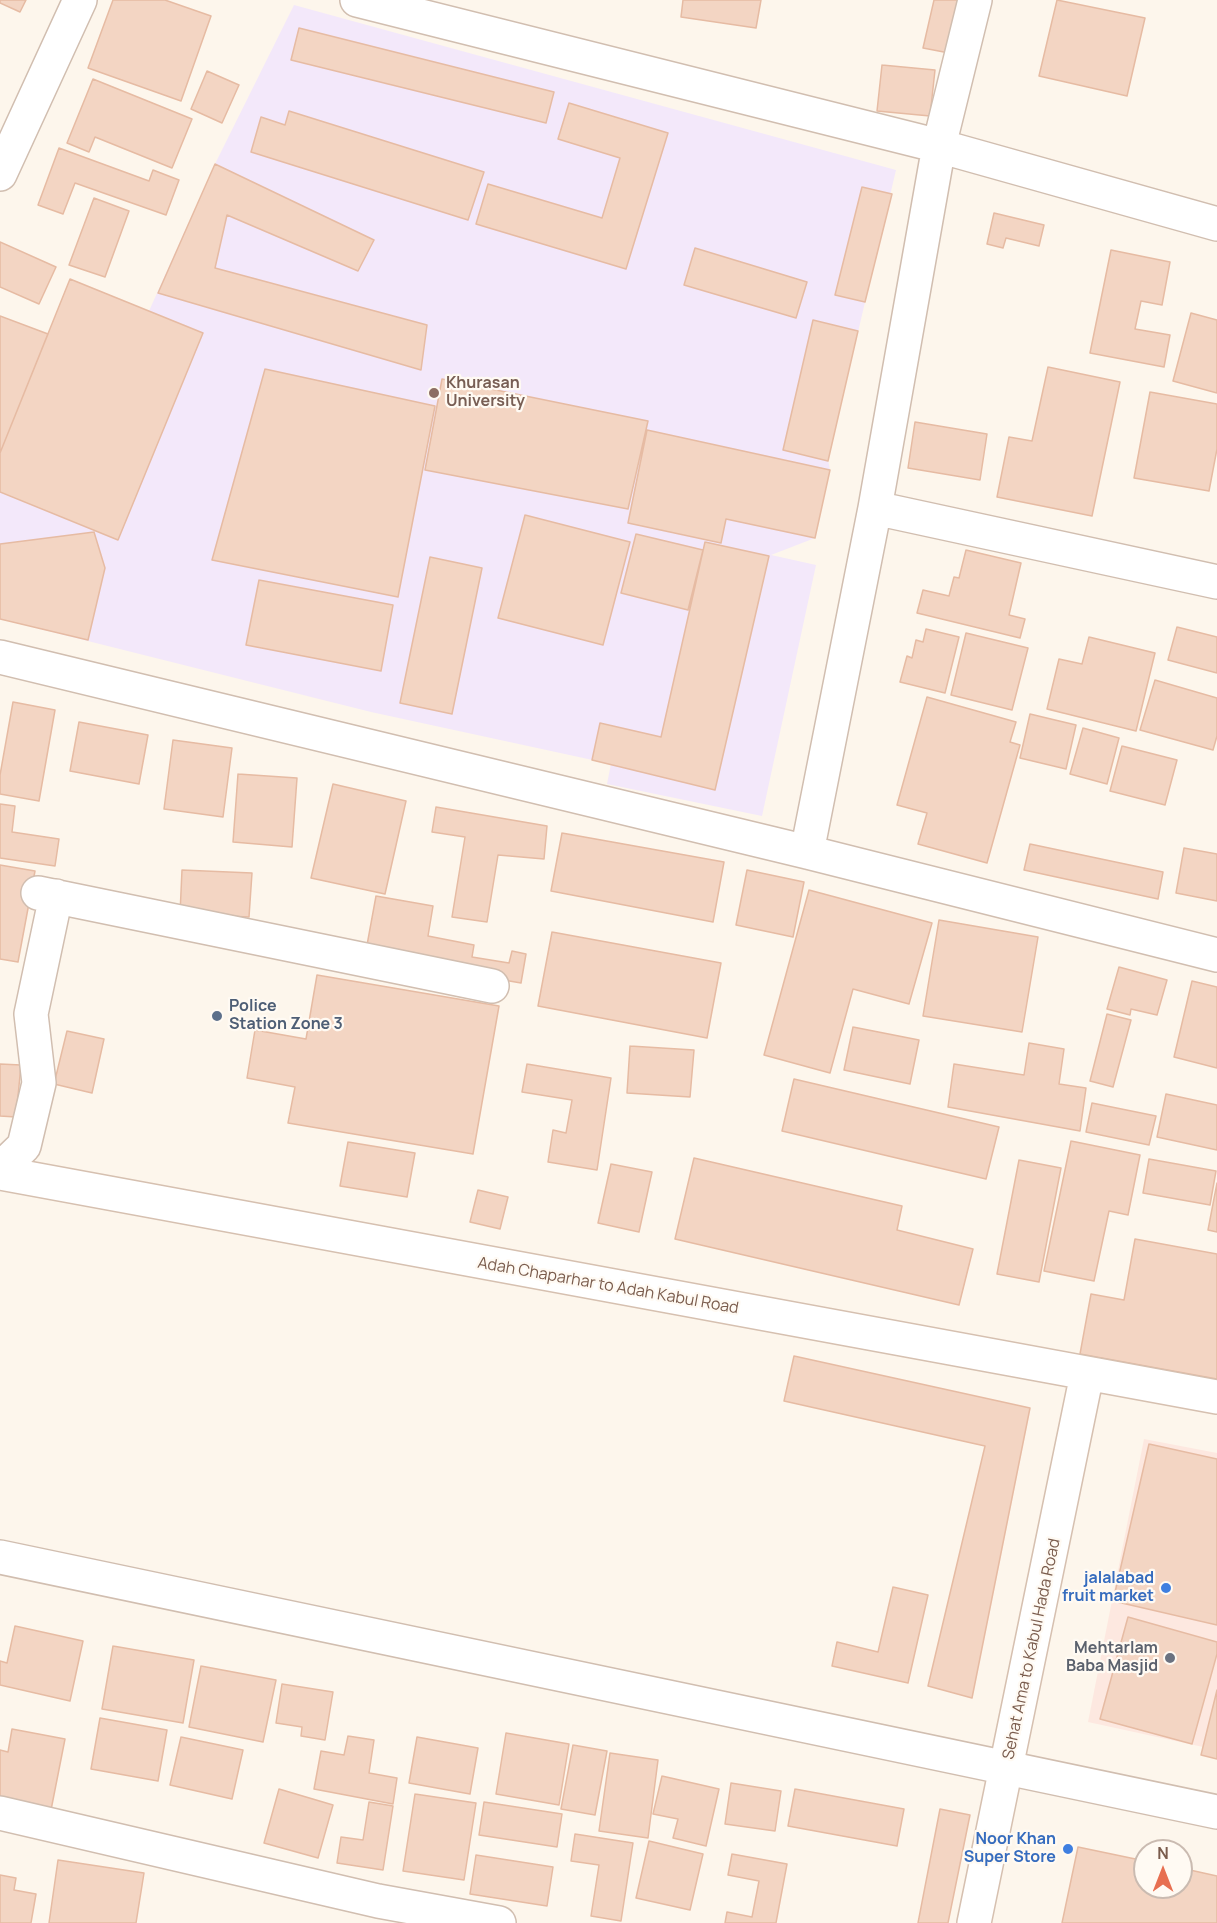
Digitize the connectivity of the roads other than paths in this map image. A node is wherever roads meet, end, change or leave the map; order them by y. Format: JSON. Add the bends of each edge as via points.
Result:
{"nodes":[{"id":1,"x":80,"y":0,"type":"edge"},
{"id":2,"x":357,"y":0,"type":"edge"},
{"id":3,"x":975,"y":0,"type":"edge"},
{"id":4,"x":939,"y":146,"type":"junction"},
{"id":5,"x":0,"y":174,"type":"edge"},
{"id":6,"x":1217,"y":224,"type":"edge"},
{"id":7,"x":875,"y":508,"type":"junction"},
{"id":8,"x":1217,"y":582,"type":"edge"},
{"id":9,"x":0,"y":657,"type":"edge"},
{"id":10,"x":807,"y":852,"type":"junction"},
{"id":11,"x":1217,"y":955,"type":"edge"},
{"id":12,"x":492,"y":986,"type":"dead end"},
{"id":13,"x":0,"y":1171,"type":"edge"},
{"id":14,"x":1087,"y":1374,"type":"junction"},
{"id":15,"x":1217,"y":1397,"type":"edge"},
{"id":16,"x":0,"y":1557,"type":"edge"},
{"id":17,"x":1007,"y":1768,"type":"junction"},
{"id":18,"x":1217,"y":1812,"type":"edge"},
{"id":19,"x":0,"y":1813,"type":"edge"},
{"id":20,"x":499,"y":1923,"type":"edge"},
{"id":21,"x":974,"y":1923,"type":"edge"}],
"edges":[{"from":1,"to":5,"type":"street"},
{"from":2,"to":4,"type":"street"},
{"from":3,"to":4,"type":"street"},
{"from":4,"to":6,"type":"street"},
{"from":4,"to":7,"type":"street"},
{"from":7,"to":8,"type":"street"},
{"from":7,"to":10,"type":"street"},
{"from":9,"to":10,"type":"street"},
{"from":10,"to":11,"type":"street"},
{"from":12,"to":13,"type":"street","via":[[47,895],[31,1014],[39,1083],[24,1146]]},
{"from":13,"to":14,"type":"street","name":"Adah Chaparhar to Adah Kabul Road"},
{"from":14,"to":15,"type":"street","name":"Adah Chaparhar to Adah Kabul Road"},
{"from":14,"to":17,"type":"street","name":"Sehat Ama to Kabul Hada Road"},
{"from":16,"to":17,"type":"street"},
{"from":17,"to":18,"type":"street"},
{"from":17,"to":21,"type":"street","name":"Sehat Ama to Kabul Hada Road"},
{"from":19,"to":20,"type":"street","via":[[378,1901]]}]}
